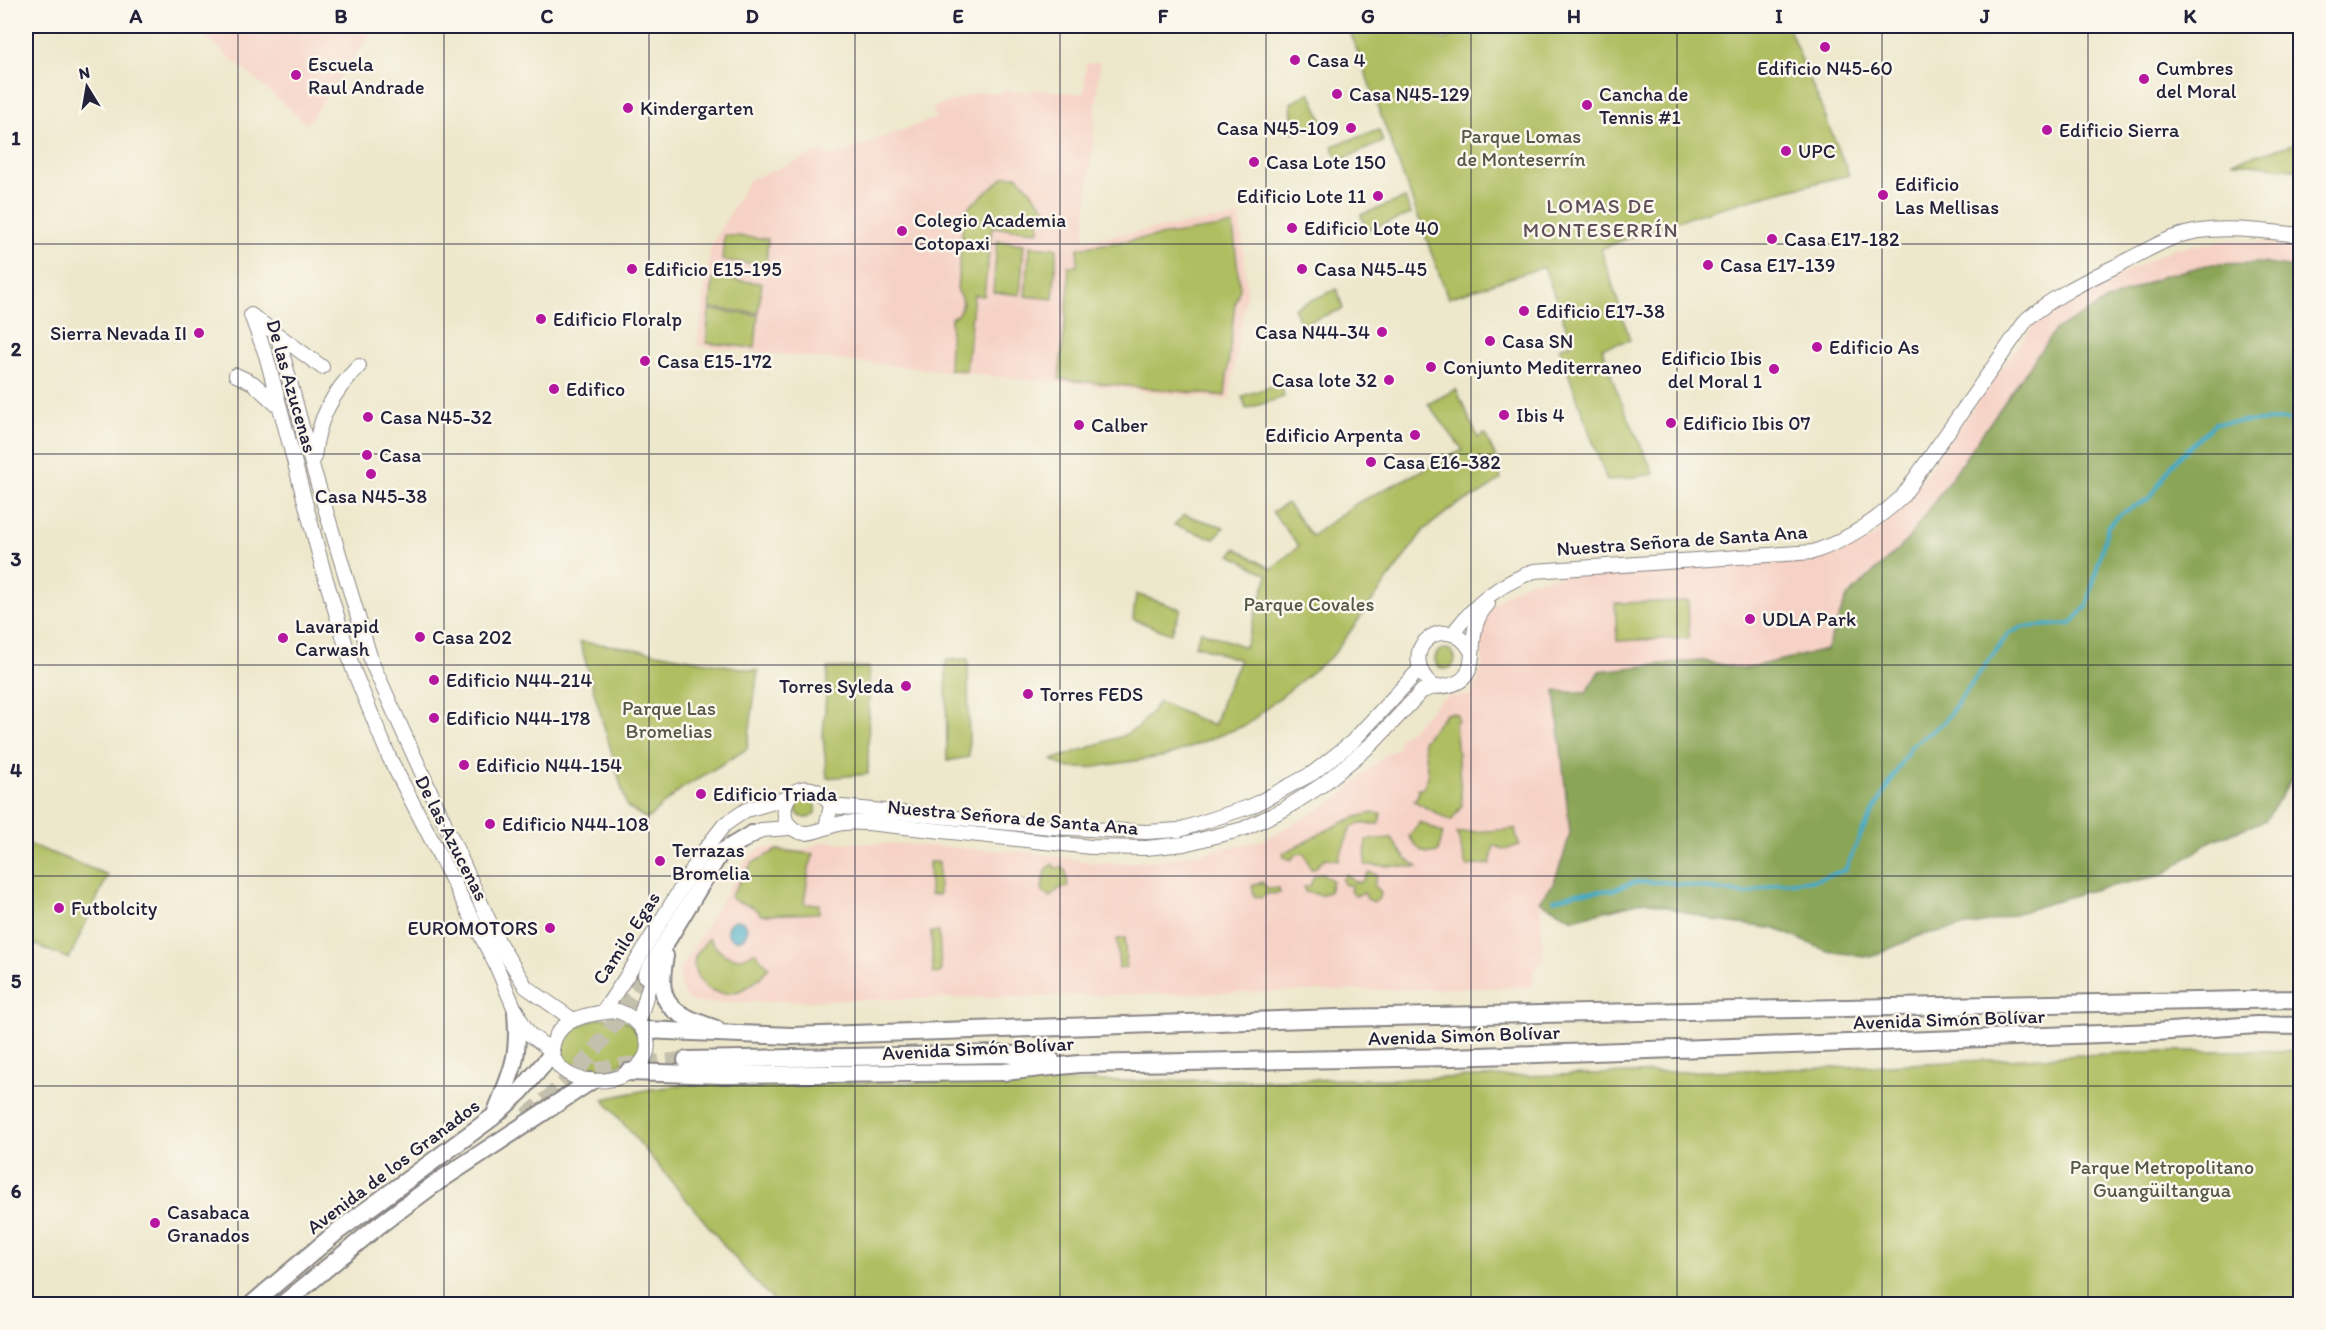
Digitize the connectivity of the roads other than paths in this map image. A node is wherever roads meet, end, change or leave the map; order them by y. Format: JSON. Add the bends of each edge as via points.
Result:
{"nodes":[{"id":1,"x":2301,"y":235,"type":"edge"},
{"id":2,"x":278,"y":338,"type":"junction"},
{"id":3,"x":359,"y":366,"type":"dead end"},
{"id":4,"x":322,"y":367,"type":"dead end"},
{"id":5,"x":236,"y":375,"type":"dead end"},
{"id":6,"x":278,"y":405,"type":"junction"},
{"id":7,"x":313,"y":468,"type":"junction"},
{"id":8,"x":1513,"y":580,"type":"junction"},
{"id":9,"x":1453,"y":633,"type":"junction"},
{"id":10,"x":1471,"y":651,"type":"junction"},
{"id":11,"x":1419,"y":670,"type":"junction"},
{"id":12,"x":1434,"y":687,"type":"junction"},
{"id":13,"x":788,"y":798,"type":"junction"},
{"id":14,"x":831,"y":806,"type":"junction"},
{"id":15,"x":826,"y":827,"type":"junction"},
{"id":16,"x":790,"y":828,"type":"junction"},
{"id":17,"x":752,"y":834,"type":"junction"},
{"id":18,"x":665,"y":956,"type":"junction"},
{"id":19,"x":646,"y":975,"type":"tunnel mouth"},
{"id":20,"x":2301,"y":999,"type":"edge"},
{"id":21,"x":516,"y":1012,"type":"junction"},
{"id":22,"x":603,"y":1012,"type":"junction"},
{"id":23,"x":572,"y":1020,"type":"junction"},
{"id":24,"x":641,"y":1026,"type":"junction"},
{"id":25,"x":2301,"y":1026,"type":"edge"},
{"id":26,"x":730,"y":1035,"type":"junction"},
{"id":27,"x":552,"y":1052,"type":"junction"},
{"id":28,"x":686,"y":1060,"type":"tunnel mouth"},
{"id":29,"x":1079,"y":1064,"type":"junction"},
{"id":30,"x":628,"y":1072,"type":"junction"},
{"id":31,"x":591,"y":1081,"type":"junction"},
{"id":32,"x":493,"y":1118,"type":"junction"},
{"id":33,"x":511,"y":1127,"type":"tunnel mouth"},
{"id":34,"x":455,"y":1170,"type":"junction"},
{"id":35,"x":252,"y":1305,"type":"edge"},
{"id":36,"x":283,"y":1305,"type":"edge"}],
"edges":[{"from":1,"to":8,"type":"street","name":"Nuestra Señora de Santa Ana","via":[[2233,230],[2187,234],[2157,245],[2049,302],[2027,320],[1902,497],[1881,516],[1837,544],[1813,552],[1551,569]]},
{"from":2,"to":4,"type":"street"},
{"from":2,"to":6,"type":"street","name":"De las Azucenas","via":[[250,315],[266,355]]},
{"from":2,"to":7,"type":"street","name":"De las Azucenas"},
{"from":3,"to":7,"type":"street","via":[[339,386],[324,410]]},
{"from":5,"to":6,"type":"street","via":[[254,383]]},
{"from":6,"to":21,"type":"street","name":"De las Azucenas","via":[[324,573],[366,702],[389,757],[496,965]]},
{"from":7,"to":23,"type":"street","name":"De las Azucenas","via":[[372,663],[465,871],[499,943],[526,987]]},
{"from":8,"to":9,"type":"street","name":"Nuestra Señora de Santa Ana","via":[[1482,598]]},
{"from":8,"to":10,"type":"street","name":"Nuestra Señora de Santa Ana","via":[[1481,611],[1474,624]]},
{"from":9,"to":10,"type":"street"},
{"from":9,"to":11,"type":"street","via":[[1434,634],[1426,639],[1418,656]]},
{"from":10,"to":12,"type":"street","via":[[1466,676],[1452,686]]},
{"from":11,"to":12,"type":"street"},
{"from":11,"to":14,"type":"street","name":"Nuestra Señora de Santa Ana","via":[[1352,742],[1313,773],[1252,806],[1179,830],[1051,827]]},
{"from":12,"to":15,"type":"street","name":"Nuestra Señora de Santa Ana","via":[[1422,691],[1373,743],[1322,785],[1283,810],[1243,829],[1184,844],[1103,848],[868,823]]},
{"from":13,"to":14,"type":"street","via":[[793,792],[808,788],[822,793]]},
{"from":13,"to":16,"type":"street","via":[[783,813]]},
{"from":13,"to":22,"type":"street","name":"Camilo Egas","via":[[746,810],[724,825]]},
{"from":14,"to":15,"type":"street"},
{"from":15,"to":16,"type":"street","via":[[806,835]]},
{"from":16,"to":17,"type":"street"},
{"from":17,"to":18,"type":"street","name":"Camilo Egas","via":[[720,866]]},
{"from":17,"to":19,"type":"main road","via":[[720,853]]},
{"from":18,"to":24,"type":"street","name":"Camilo Egas","via":[[652,976]]},
{"from":18,"to":26,"type":"main road","via":[[660,980],[665,999],[680,1016]]},
{"from":20,"to":26,"type":"main road","name":"Avenida Simón Bolívar","via":[[1807,1007]]},
{"from":21,"to":27,"type":"street","name":"De las Azucenas","via":[[530,1034]]},
{"from":21,"to":32,"type":"main road","via":[[517,1059]]},
{"from":22,"to":23,"type":"street"},
{"from":22,"to":24,"type":"street","via":[[618,1011]]},
{"from":23,"to":27,"type":"street","via":[[556,1032]]},
{"from":24,"to":26,"type":"main road","name":"Avenida Simón Bolívar"},
{"from":24,"to":30,"type":"street","via":[[646,1052],[638,1066]]},
{"from":25,"to":29,"type":"main road","name":"Avenida Simón Bolívar","via":[[1452,1058]]},
{"from":27,"to":31,"type":"street","via":[[555,1064],[571,1077]]},
{"from":27,"to":32,"type":"main road","name":"Avenida de los Granados"},
{"from":28,"to":29,"type":"main road","via":[[1005,1054]]},
{"from":29,"to":30,"type":"main road","name":"Avenida Simón Bolívar","via":[[1004,1072]]},
{"from":30,"to":31,"type":"street"},
{"from":31,"to":34,"type":"main road","name":"Avenida de los Granados"},
{"from":32,"to":35,"type":"main road","name":"Avenida de los Granados","via":[[338,1231]]},
{"from":33,"to":34,"type":"main road"},
{"from":34,"to":36,"type":"main road","name":"Avenida de los Granados","via":[[378,1226]]}]}
